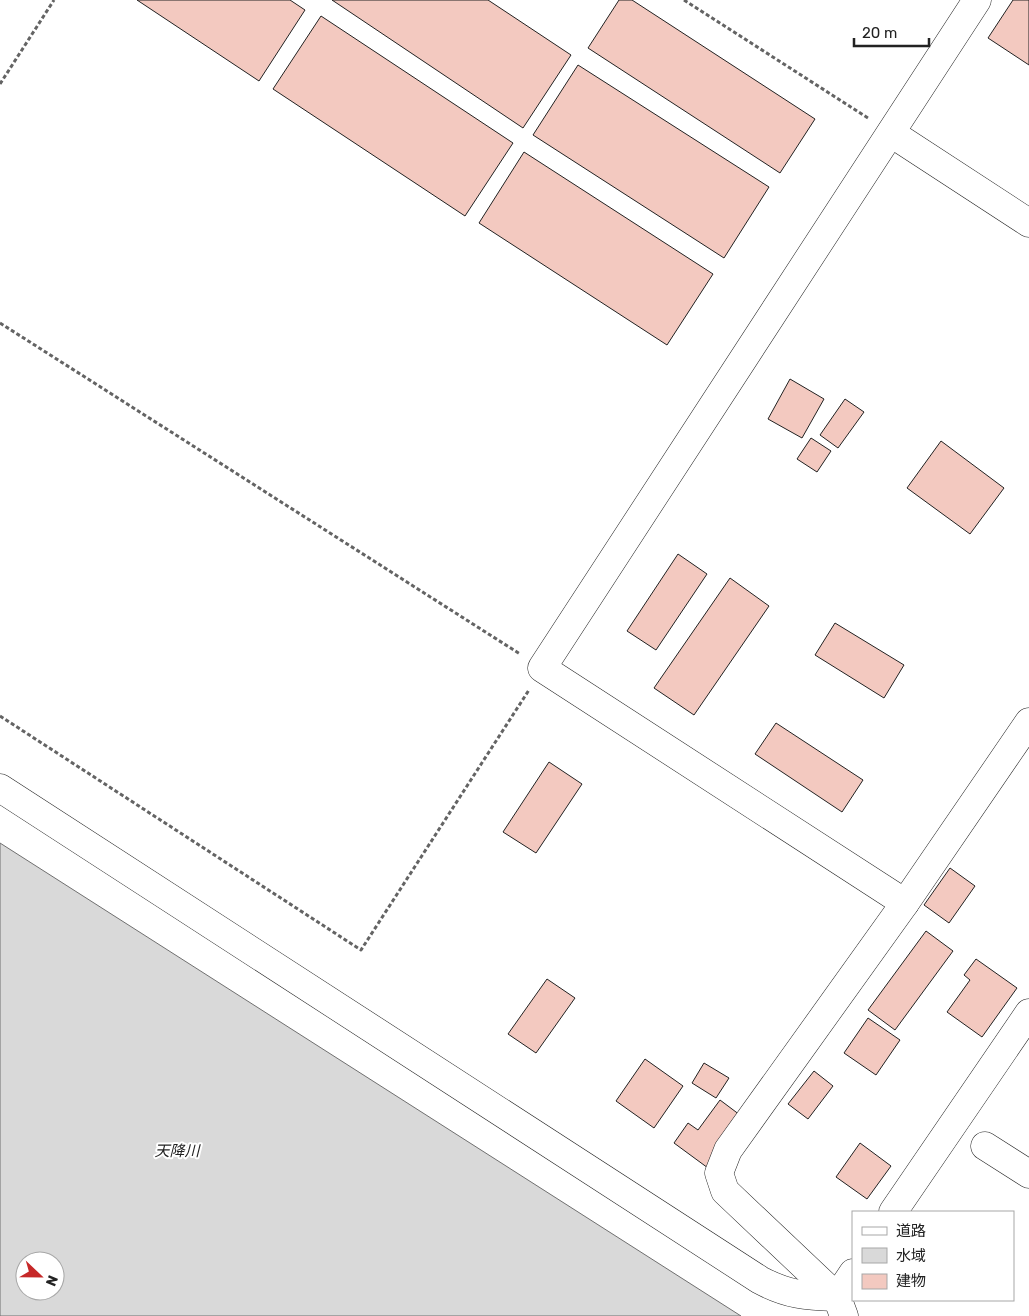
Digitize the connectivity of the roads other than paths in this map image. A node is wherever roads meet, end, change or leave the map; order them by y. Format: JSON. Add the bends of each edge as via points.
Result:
{"nodes":[{"id":1,"x":977,"y":0,"type":"edge"},
{"id":2,"x":891,"y":133,"type":"junction"},
{"id":3,"x":1029,"y":222,"type":"edge"},
{"id":4,"x":1029,"y":722,"type":"edge"},
{"id":5,"x":0,"y":788,"type":"edge"},
{"id":6,"x":905,"y":903,"type":"junction"},
{"id":7,"x":1029,"y":1013,"type":"edge"},
{"id":8,"x":985,"y":1146,"type":"dead end"},
{"id":9,"x":1029,"y":1174,"type":"edge"},
{"id":10,"x":894,"y":1211,"type":"edge"},
{"id":11,"x":852,"y":1276,"type":"edge"},
{"id":12,"x":841,"y":1306,"type":"edge"}],
"edges":[{"from":1,"to":2,"type":"street"},
{"from":2,"to":3,"type":"street"},
{"from":2,"to":6,"type":"street","via":[[542,668]]},
{"from":4,"to":6,"type":"street"},
{"from":5,"to":12,"type":"street","via":[[760,1280],[783,1292]]},
{"from":6,"to":12,"type":"street","via":[[728,1150],[719,1173],[725,1191]]},
{"from":7,"to":10,"type":"street"},
{"from":8,"to":9,"type":"street"},
{"from":11,"to":12,"type":"street"}]}
